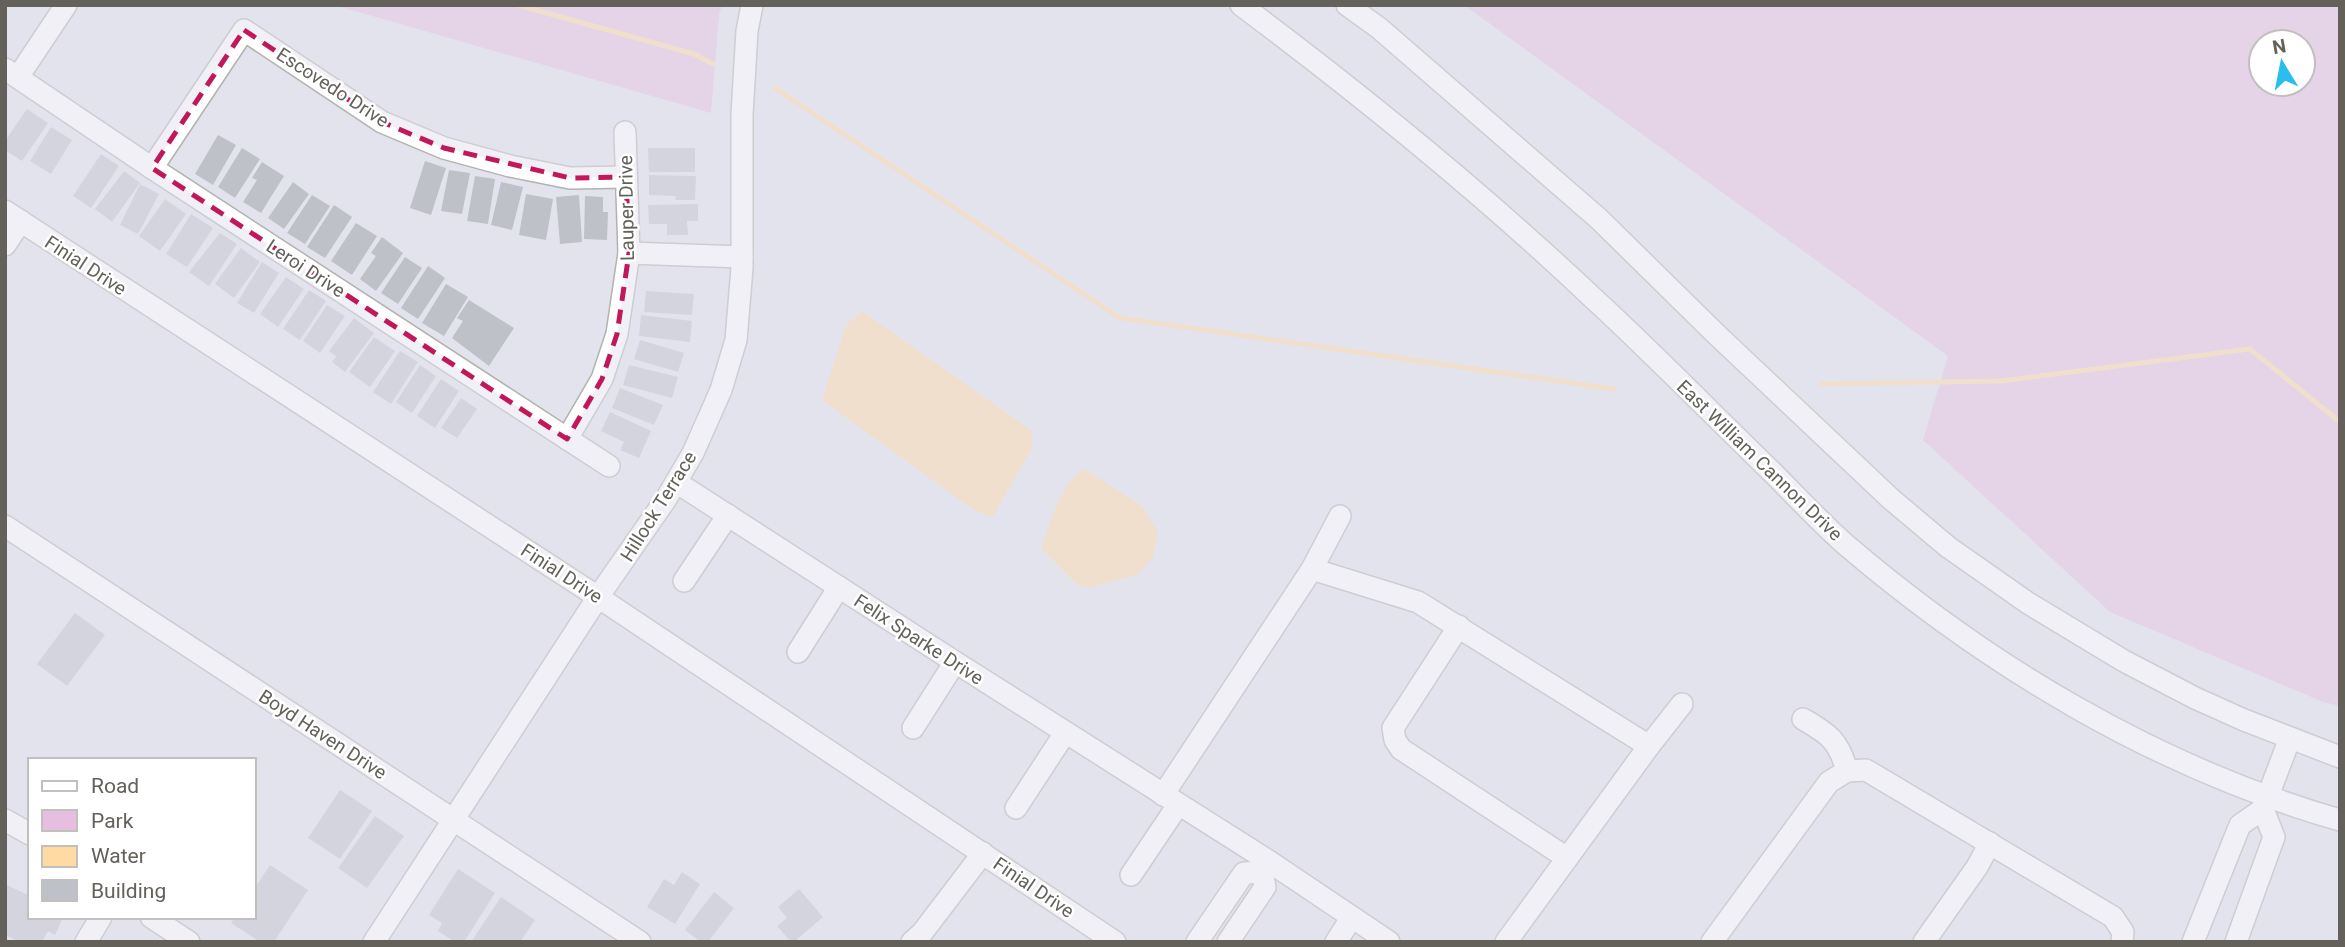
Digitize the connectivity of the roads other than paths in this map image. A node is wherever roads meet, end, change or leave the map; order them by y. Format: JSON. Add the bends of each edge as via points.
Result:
{"nodes":[{"id":1,"x":66,"y":5,"type":"edge"},
{"id":2,"x":752,"y":5,"type":"edge"},
{"id":3,"x":1241,"y":5,"type":"edge"},
{"id":4,"x":1347,"y":5,"type":"edge"},
{"id":5,"x":12,"y":73,"type":"edge"},
{"id":6,"x":625,"y":132,"type":"dead end"},
{"id":7,"x":152,"y":168,"type":"junction"},
{"id":8,"x":626,"y":177,"type":"junction"},
{"id":9,"x":13,"y":216,"type":"edge"},
{"id":10,"x":5,"y":245,"type":"edge"},
{"id":11,"x":629,"y":253,"type":"junction"},
{"id":12,"x":742,"y":257,"type":"junction"},
{"id":13,"x":567,"y":439,"type":"junction"},
{"id":14,"x":609,"y":466,"type":"dead end"},
{"id":15,"x":676,"y":482,"type":"junction"},
{"id":16,"x":727,"y":515,"type":"junction"},
{"id":17,"x":1340,"y":516,"type":"dead end"},
{"id":18,"x":5,"y":526,"type":"edge"},
{"id":19,"x":1312,"y":569,"type":"junction"},
{"id":20,"x":684,"y":581,"type":"dead end"},
{"id":21,"x":839,"y":587,"type":"junction"},
{"id":22,"x":598,"y":597,"type":"junction"},
{"id":23,"x":1459,"y":626,"type":"junction"},
{"id":24,"x":798,"y":652,"type":"dead end"},
{"id":25,"x":955,"y":662,"type":"junction"},
{"id":26,"x":1682,"y":704,"type":"dead end"},
{"id":27,"x":1803,"y":719,"type":"dead end"},
{"id":28,"x":912,"y":728,"type":"dead end"},
{"id":29,"x":1065,"y":733,"type":"junction"},
{"id":30,"x":2290,"y":738,"type":"junction"},
{"id":31,"x":1649,"y":746,"type":"junction"},
{"id":32,"x":2340,"y":757,"type":"edge"},
{"id":33,"x":1847,"y":771,"type":"junction"},
{"id":34,"x":1171,"y":800,"type":"junction"},
{"id":35,"x":2266,"y":802,"type":"junction"},
{"id":36,"x":1016,"y":808,"type":"dead end"},
{"id":37,"x":453,"y":819,"type":"junction"},
{"id":38,"x":5,"y":820,"type":"edge"},
{"id":39,"x":2340,"y":820,"type":"edge"},
{"id":40,"x":28,"y":833,"type":"edge"},
{"id":41,"x":1990,"y":844,"type":"junction"},
{"id":42,"x":983,"y":853,"type":"junction"},
{"id":43,"x":1567,"y":858,"type":"junction"},
{"id":44,"x":1266,"y":867,"type":"junction"},
{"id":45,"x":1131,"y":875,"type":"dead end"},
{"id":46,"x":1352,"y":917,"type":"junction"},
{"id":47,"x":99,"y":919,"type":"edge"},
{"id":48,"x":154,"y":919,"type":"edge"},
{"id":49,"x":86,"y":942,"type":"edge"},
{"id":50,"x":189,"y":942,"type":"edge"},
{"id":51,"x":374,"y":942,"type":"edge"},
{"id":52,"x":640,"y":942,"type":"edge"},
{"id":53,"x":912,"y":942,"type":"edge"},
{"id":54,"x":1115,"y":942,"type":"edge"},
{"id":55,"x":1197,"y":942,"type":"edge"},
{"id":56,"x":1228,"y":942,"type":"edge"},
{"id":57,"x":1336,"y":942,"type":"edge"},
{"id":58,"x":1389,"y":942,"type":"edge"},
{"id":59,"x":1506,"y":942,"type":"edge"},
{"id":60,"x":1712,"y":942,"type":"edge"},
{"id":61,"x":1924,"y":942,"type":"edge"},
{"id":62,"x":2122,"y":942,"type":"edge"},
{"id":63,"x":2193,"y":942,"type":"edge"},
{"id":64,"x":2236,"y":942,"type":"edge"}],
"edges":[{"from":1,"to":5,"type":"street"},
{"from":2,"to":12,"type":"street","name":"Hillock Terrace","via":[[742,114]]},
{"from":3,"to":35,"type":"street","name":"East William Cannon Drive","via":[[1410,136],[1546,254],[1844,543],[1898,587],[2018,673],[2087,713]]},
{"from":4,"to":30,"type":"street","via":[[1599,219],[1891,499],[1948,547],[2028,603],[2124,661],[2195,698]]},
{"from":5,"to":7,"type":"street","name":"Leroi Drive"},
{"from":6,"to":8,"type":"street","name":"Lauper Drive"},
{"from":7,"to":8,"type":"street","name":"Escovedo Drive","via":[[244,30],[382,122],[444,148],[570,178]]},
{"from":7,"to":13,"type":"street","name":"Leroi Drive"},
{"from":8,"to":11,"type":"street","name":"Lauper Drive"},
{"from":9,"to":10,"type":"street"},
{"from":9,"to":22,"type":"street","name":"Finial Drive"},
{"from":11,"to":12,"type":"street"},
{"from":11,"to":13,"type":"street","name":"Lauper Drive","via":[[617,334],[602,379]]},
{"from":12,"to":15,"type":"street","name":"Hillock Terrace","via":[[736,340],[721,390]]},
{"from":13,"to":14,"type":"street","name":"Leroi Drive"},
{"from":15,"to":16,"type":"street","name":"Felix Sparke Drive"},
{"from":15,"to":22,"type":"street","name":"Hillock Terrace"},
{"from":16,"to":20,"type":"street"},
{"from":16,"to":21,"type":"street","name":"Felix Sparke Drive"},
{"from":17,"to":19,"type":"street"},
{"from":18,"to":37,"type":"street","name":"Boyd Haven Drive"},
{"from":19,"to":23,"type":"street","via":[[1418,602]]},
{"from":19,"to":34,"type":"street"},
{"from":21,"to":24,"type":"street"},
{"from":21,"to":25,"type":"street","name":"Felix Sparke Drive"},
{"from":22,"to":37,"type":"street","name":"Hillock Terrace"},
{"from":22,"to":42,"type":"street","name":"Finial Drive"},
{"from":23,"to":31,"type":"street"},
{"from":23,"to":43,"type":"street","via":[[1393,728],[1395,740],[1401,749]]},
{"from":25,"to":28,"type":"street"},
{"from":25,"to":29,"type":"street","name":"Felix Sparke Drive"},
{"from":26,"to":31,"type":"street"},
{"from":27,"to":33,"type":"street","via":[[1827,733],[1842,751]]},
{"from":29,"to":34,"type":"street","name":"Felix Sparke Drive"},
{"from":29,"to":36,"type":"street"},
{"from":30,"to":32,"type":"street"},
{"from":30,"to":35,"type":"street"},
{"from":31,"to":43,"type":"street"},
{"from":33,"to":41,"type":"street","via":[[1867,770]]},
{"from":33,"to":60,"type":"street","via":[[1829,782]]},
{"from":34,"to":44,"type":"street","name":"Felix Sparke Drive"},
{"from":34,"to":45,"type":"street"},
{"from":35,"to":39,"type":"street","name":"East William Cannon Drive"},
{"from":35,"to":63,"type":"street","via":[[2239,825]]},
{"from":35,"to":64,"type":"street","via":[[2274,837]]},
{"from":37,"to":51,"type":"street","name":"Hillock Terrace"},
{"from":37,"to":52,"type":"street","name":"Boyd Haven Drive"},
{"from":38,"to":40,"type":"street"},
{"from":41,"to":61,"type":"street"},
{"from":41,"to":62,"type":"street","via":[[2113,917],[2123,933]]},
{"from":42,"to":53,"type":"street"},
{"from":42,"to":54,"type":"street","name":"Finial Drive"},
{"from":43,"to":59,"type":"street"},
{"from":44,"to":46,"type":"street","name":"Felix Sparke Drive"},
{"from":44,"to":55,"type":"street","via":[[1244,873]]},
{"from":44,"to":56,"type":"street","via":[[1265,887]]},
{"from":46,"to":57,"type":"street"},
{"from":46,"to":58,"type":"street","name":"Felix Sparke Drive"},
{"from":47,"to":49,"type":"street"},
{"from":48,"to":50,"type":"street"}]}
